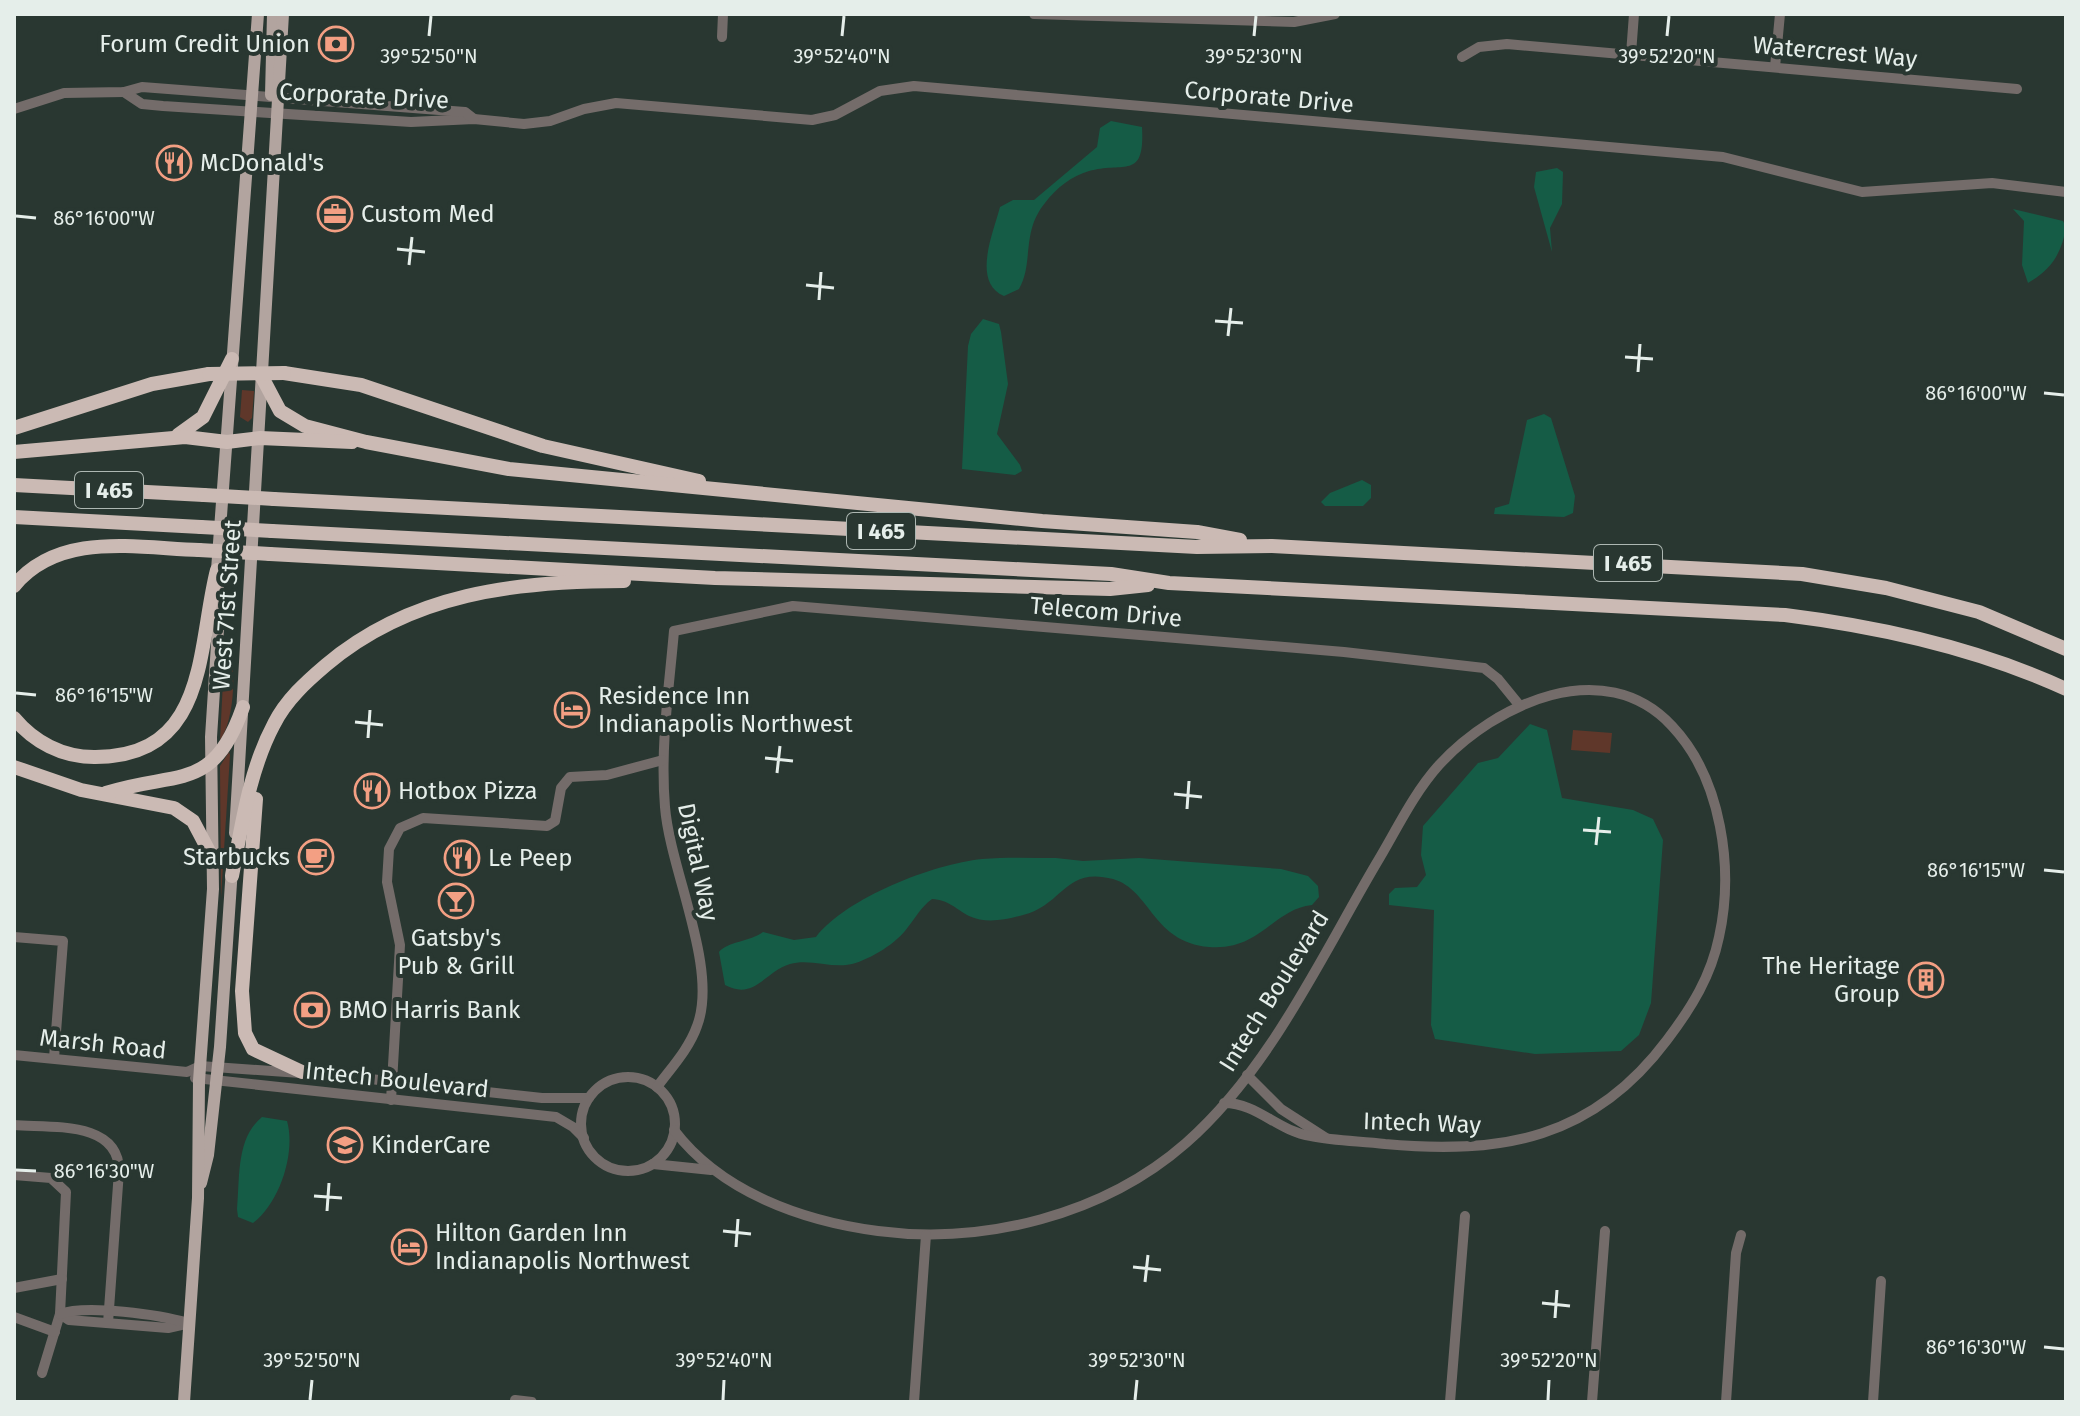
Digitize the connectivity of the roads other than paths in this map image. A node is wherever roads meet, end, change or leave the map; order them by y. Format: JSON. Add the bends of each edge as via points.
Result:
{"nodes":[{"id":1,"x":258,"y":14,"type":"edge"},
{"id":2,"x":273,"y":14,"type":"edge"},
{"id":3,"x":283,"y":14,"type":"edge"},
{"id":4,"x":723,"y":14,"type":"edge"},
{"id":5,"x":1034,"y":14,"type":"edge"},
{"id":6,"x":1335,"y":14,"type":"edge"},
{"id":7,"x":1634,"y":14,"type":"edge"},
{"id":8,"x":1780,"y":14,"type":"edge"},
{"id":9,"x":722,"y":37,"type":"dead end"},
{"id":10,"x":1631,"y":54,"type":"junction"},
{"id":11,"x":1462,"y":57,"type":"dead end"},
{"id":12,"x":1775,"y":67,"type":"junction"},
{"id":13,"x":2017,"y":89,"type":"dead end"},
{"id":14,"x":124,"y":92,"type":"junction"},
{"id":15,"x":252,"y":94,"type":"junction"},
{"id":16,"x":274,"y":96,"type":"junction"},
{"id":17,"x":14,"y":109,"type":"edge"},
{"id":18,"x":251,"y":110,"type":"junction"},
{"id":19,"x":276,"y":111,"type":"junction"},
{"id":20,"x":474,"y":119,"type":"junction"},
{"id":21,"x":2066,"y":192,"type":"edge"},
{"id":22,"x":232,"y":359,"type":"junction"},
{"id":23,"x":262,"y":377,"type":"junction"},
{"id":24,"x":14,"y":428,"type":"edge"},
{"id":25,"x":168,"y":438,"type":"junction"},
{"id":26,"x":260,"y":438,"type":"junction"},
{"id":27,"x":227,"y":442,"type":"junction"},
{"id":28,"x":366,"y":442,"type":"junction"},
{"id":29,"x":14,"y":452,"type":"edge"},
{"id":30,"x":14,"y":485,"type":"edge"},
{"id":31,"x":734,"y":489,"type":"junction"},
{"id":32,"x":14,"y":517,"type":"edge"},
{"id":33,"x":1272,"y":546,"type":"junction"},
{"id":34,"x":217,"y":570,"type":"junction"},
{"id":35,"x":715,"y":578,"type":"junction"},
{"id":36,"x":1169,"y":583,"type":"junction"},
{"id":37,"x":14,"y":586,"type":"edge"},
{"id":38,"x":674,"y":631,"type":"joint"},
{"id":39,"x":2066,"y":649,"type":"edge"},
{"id":40,"x":311,"y":677,"type":"junction"},
{"id":41,"x":2066,"y":689,"type":"edge"},
{"id":42,"x":1584,"y":690,"type":"joint"},
{"id":43,"x":1520,"y":706,"type":"junction"},
{"id":44,"x":243,"y":707,"type":"junction"},
{"id":45,"x":14,"y":718,"type":"edge"},
{"id":46,"x":663,"y":760,"type":"junction"},
{"id":47,"x":212,"y":762,"type":"junction"},
{"id":48,"x":14,"y":767,"type":"edge"},
{"id":49,"x":106,"y":793,"type":"junction"},
{"id":50,"x":212,"y":857,"type":"junction"},
{"id":51,"x":232,"y":876,"type":"junction"},
{"id":52,"x":14,"y":937,"type":"edge"},
{"id":53,"x":14,"y":1055,"type":"edge"},
{"id":54,"x":54,"y":1058,"type":"junction"},
{"id":55,"x":200,"y":1066,"type":"junction"},
{"id":56,"x":217,"y":1067,"type":"junction"},
{"id":57,"x":187,"y":1072,"type":"junction"},
{"id":58,"x":302,"y":1072,"type":"junction"},
{"id":59,"x":1247,"y":1075,"type":"junction"},
{"id":60,"x":199,"y":1081,"type":"junction"},
{"id":61,"x":215,"y":1082,"type":"junction"},
{"id":62,"x":393,"y":1082,"type":"junction"},
{"id":63,"x":657,"y":1087,"type":"junction"},
{"id":64,"x":589,"y":1098,"type":"junction"},
{"id":65,"x":391,"y":1100,"type":"junction"},
{"id":66,"x":1224,"y":1103,"type":"junction"},
{"id":67,"x":14,"y":1125,"type":"edge"},
{"id":68,"x":674,"y":1130,"type":"junction"},
{"id":69,"x":584,"y":1138,"type":"junction"},
{"id":70,"x":1326,"y":1138,"type":"junction"},
{"id":71,"x":651,"y":1165,"type":"junction"},
{"id":72,"x":711,"y":1170,"type":"junction"},
{"id":73,"x":14,"y":1175,"type":"edge"},
{"id":74,"x":198,"y":1198,"type":"junction"},
{"id":75,"x":1465,"y":1216,"type":"dead end"},
{"id":76,"x":1605,"y":1231,"type":"dead end"},
{"id":77,"x":926,"y":1235,"type":"junction"},
{"id":78,"x":1741,"y":1235,"type":"dead end"},
{"id":79,"x":62,"y":1279,"type":"junction"},
{"id":80,"x":1881,"y":1281,"type":"dead end"},
{"id":81,"x":14,"y":1288,"type":"edge"},
{"id":82,"x":60,"y":1314,"type":"junction"},
{"id":83,"x":14,"y":1317,"type":"edge"},
{"id":84,"x":108,"y":1318,"type":"junction"},
{"id":85,"x":190,"y":1323,"type":"junction"},
{"id":86,"x":55,"y":1332,"type":"junction"},
{"id":87,"x":42,"y":1373,"type":"dead end"},
{"id":88,"x":515,"y":1400,"type":"edge"},
{"id":89,"x":184,"y":1402,"type":"edge"},
{"id":90,"x":532,"y":1402,"type":"edge"},
{"id":91,"x":914,"y":1402,"type":"edge"},
{"id":92,"x":1450,"y":1402,"type":"edge"},
{"id":93,"x":1592,"y":1402,"type":"edge"},
{"id":94,"x":1726,"y":1402,"type":"edge"},
{"id":95,"x":1873,"y":1402,"type":"edge"}],
"edges":[{"from":1,"to":15,"type":"main road","name":"West 71st Street"},
{"from":2,"to":16,"type":"main road"},
{"from":3,"to":16,"type":"main road","name":"West 71st Street"},
{"from":4,"to":9,"type":"street"},
{"from":5,"to":6,"type":"street","via":[[1294,22]]},
{"from":7,"to":10,"type":"street"},
{"from":8,"to":12,"type":"street"},
{"from":10,"to":11,"type":"street","name":"Watercrest Way","via":[[1499,43]]},
{"from":10,"to":12,"type":"street","name":"Watercrest Way"},
{"from":12,"to":13,"type":"street","name":"Watercrest Way"},
{"from":14,"to":15,"type":"street","name":"Corporate Drive","via":[[142,87]]},
{"from":14,"to":17,"type":"street","name":"Corporate Drive","via":[[64,93]]},
{"from":14,"to":18,"type":"street","name":"Corporate Drive","via":[[142,104]]},
{"from":15,"to":16,"type":"street","name":"Corporate Drive"},
{"from":15,"to":18,"type":"main road","name":"West 71st Street"},
{"from":16,"to":19,"type":"main road","name":"West 71st Street"},
{"from":16,"to":20,"type":"street","name":"Corporate Drive","via":[[465,112]]},
{"from":18,"to":19,"type":"street","name":"Corporate Drive"},
{"from":18,"to":22,"type":"main road","name":"West 71st Street"},
{"from":19,"to":20,"type":"street","name":"Corporate Drive","via":[[411,122]]},
{"from":19,"to":23,"type":"main road","name":"West 71st Street"},
{"from":20,"to":21,"type":"street","name":"Corporate Drive","via":[[536,124],[624,103],[819,120],[880,91],[914,86],[1723,157],[1862,192],[1984,183]]},
{"from":22,"to":25,"type":"highway","via":[[203,417]]},
{"from":22,"to":27,"type":"main road","name":"West 71st Street"},
{"from":23,"to":26,"type":"main road","name":"West 71st Street"},
{"from":23,"to":28,"type":"highway","via":[[273,402],[296,422]]},
{"from":24,"to":31,"type":"highway","bridge":true,"via":[[152,384],[209,374],[284,373],[345,381],[560,451]]},
{"from":25,"to":27,"type":"highway"},
{"from":25,"to":29,"type":"highway"},
{"from":26,"to":27,"type":"highway"},
{"from":26,"to":28,"type":"highway"},
{"from":26,"to":44,"type":"main road","name":"West 71st Street"},
{"from":27,"to":34,"type":"main road","name":"West 71st Street"},
{"from":28,"to":31,"type":"highway","via":[[552,475]]},
{"from":30,"to":33,"type":"highway","number":"I 465","bridge":true,"via":[[1182,546]]},
{"from":31,"to":33,"type":"highway","via":[[1197,532]]},
{"from":32,"to":36,"type":"highway","number":"I 465","bridge":true,"via":[[1111,574]]},
{"from":33,"to":39,"type":"highway","number":"I 465","via":[[1802,574],[1955,605]]},
{"from":34,"to":45,"type":"highway","via":[[199,678],[183,713],[164,733],[127,753],[87,757],[47,746]]},
{"from":34,"to":47,"type":"main road","name":"West 71st Street"},
{"from":35,"to":36,"type":"highway","via":[[1110,589]]},
{"from":35,"to":37,"type":"highway","bridge":true,"via":[[79,548],[40,563]]},
{"from":35,"to":40,"type":"highway","via":[[513,586],[440,602],[374,630]]},
{"from":36,"to":41,"type":"highway","number":"I 465","via":[[1785,615],[1950,646]]},
{"from":38,"to":43,"type":"street","name":"Telecom Drive","via":[[793,606],[1344,652],[1484,668]]},
{"from":38,"to":46,"type":"street","name":"Digital Way"},
{"from":40,"to":51,"type":"highway","via":[[282,710],[260,755]]},
{"from":40,"to":58,"type":"highway","via":[[274,740],[259,784],[242,991],[249,1044],[270,1060]]},
{"from":42,"to":43,"type":"street","name":"Intech Boulevard"},
{"from":42,"to":70,"type":"street","name":"Intech Way","via":[[1616,692],[1672,725],[1705,782],[1723,845],[1726,884],[1715,958],[1703,985],[1651,1062],[1608,1099],[1563,1125],[1516,1142],[1464,1149]]},
{"from":43,"to":59,"type":"street","name":"Intech Boulevard","via":[[1468,738],[1428,779]]},
{"from":44,"to":47,"type":"highway","via":[[233,734]]},
{"from":44,"to":51,"type":"main road","name":"West 71st Street"},
{"from":46,"to":62,"type":"street","via":[[607,775],[570,777],[561,788],[555,821],[547,826],[423,818],[398,829],[390,844],[387,882],[400,945]]},
{"from":46,"to":63,"type":"street","name":"Digital Way","via":[[670,840],[702,968],[704,996],[688,1045]]},
{"from":47,"to":49,"type":"highway","via":[[176,780]]},
{"from":47,"to":50,"type":"main road","name":"West 71st Street"},
{"from":48,"to":49,"type":"highway","via":[[61,785]]},
{"from":49,"to":50,"type":"highway","via":[[183,813],[201,832]]},
{"from":50,"to":55,"type":"main road","name":"West 71st Street"},
{"from":51,"to":56,"type":"main road","name":"West 71st Street"},
{"from":52,"to":54,"type":"street","via":[[63,941]]},
{"from":53,"to":54,"type":"street","name":"Marsh Road"},
{"from":54,"to":57,"type":"street","name":"Marsh Road"},
{"from":55,"to":56,"type":"street","name":"Intech Boulevard"},
{"from":55,"to":57,"type":"street","name":"Marsh Road"},
{"from":55,"to":60,"type":"main road","name":"West 71st Street"},
{"from":56,"to":58,"type":"street","name":"Intech Boulevard"},
{"from":56,"to":61,"type":"main road","name":"West 71st Street"},
{"from":57,"to":60,"type":"street","name":"Marsh Road"},
{"from":58,"to":62,"type":"street","name":"Intech Boulevard"},
{"from":59,"to":66,"type":"street","name":"Intech Boulevard"},
{"from":59,"to":70,"type":"street","via":[[1281,1109]]},
{"from":60,"to":61,"type":"street","name":"Intech Boulevard"},
{"from":60,"to":74,"type":"main road","name":"West 71st Street"},
{"from":61,"to":65,"type":"street","name":"Intech Boulevard"},
{"from":61,"to":74,"type":"main road","name":"West 71st Street"},
{"from":62,"to":64,"type":"street","name":"Intech Boulevard"},
{"from":62,"to":65,"type":"street"},
{"from":63,"to":64,"type":"street","via":[[622,1077]]},
{"from":63,"to":68,"type":"street","via":[[671,1104]]},
{"from":64,"to":69,"type":"street","via":[[582,1119]]},
{"from":65,"to":69,"type":"street","name":"Intech Boulevard","via":[[556,1117]]},
{"from":66,"to":70,"type":"street","name":"Intech Way","via":[[1250,1105],[1293,1131]]},
{"from":66,"to":77,"type":"street","name":"Intech Boulevard","via":[[1165,1159],[1087,1202],[1018,1225]]},
{"from":67,"to":84,"type":"street","via":[[93,1132],[116,1153]]},
{"from":68,"to":71,"type":"street","via":[[669,1146]]},
{"from":68,"to":72,"type":"street","name":"Intech Boulevard"},
{"from":69,"to":71,"type":"street","via":[[592,1154],[613,1168],[631,1171]]},
{"from":71,"to":72,"type":"street","name":"Intech Boulevard"},
{"from":72,"to":77,"type":"street","name":"Intech Boulevard","via":[[809,1216]]},
{"from":73,"to":79,"type":"street","via":[[51,1178],[66,1192]]},
{"from":74,"to":85,"type":"main road","name":"West 71st Street"},
{"from":75,"to":92,"type":"street"},
{"from":76,"to":93,"type":"street"},
{"from":77,"to":91,"type":"street"},
{"from":78,"to":94,"type":"street"},
{"from":79,"to":81,"type":"street"},
{"from":79,"to":82,"type":"street"},
{"from":80,"to":95,"type":"street"},
{"from":82,"to":84,"type":"street","via":[[69,1320]]},
{"from":82,"to":86,"type":"street"},
{"from":83,"to":86,"type":"street"},
{"from":84,"to":85,"type":"street","via":[[169,1317]]},
{"from":85,"to":89,"type":"main road","name":"West 71st Street"},
{"from":86,"to":87,"type":"street"},
{"from":88,"to":90,"type":"street"}]}
